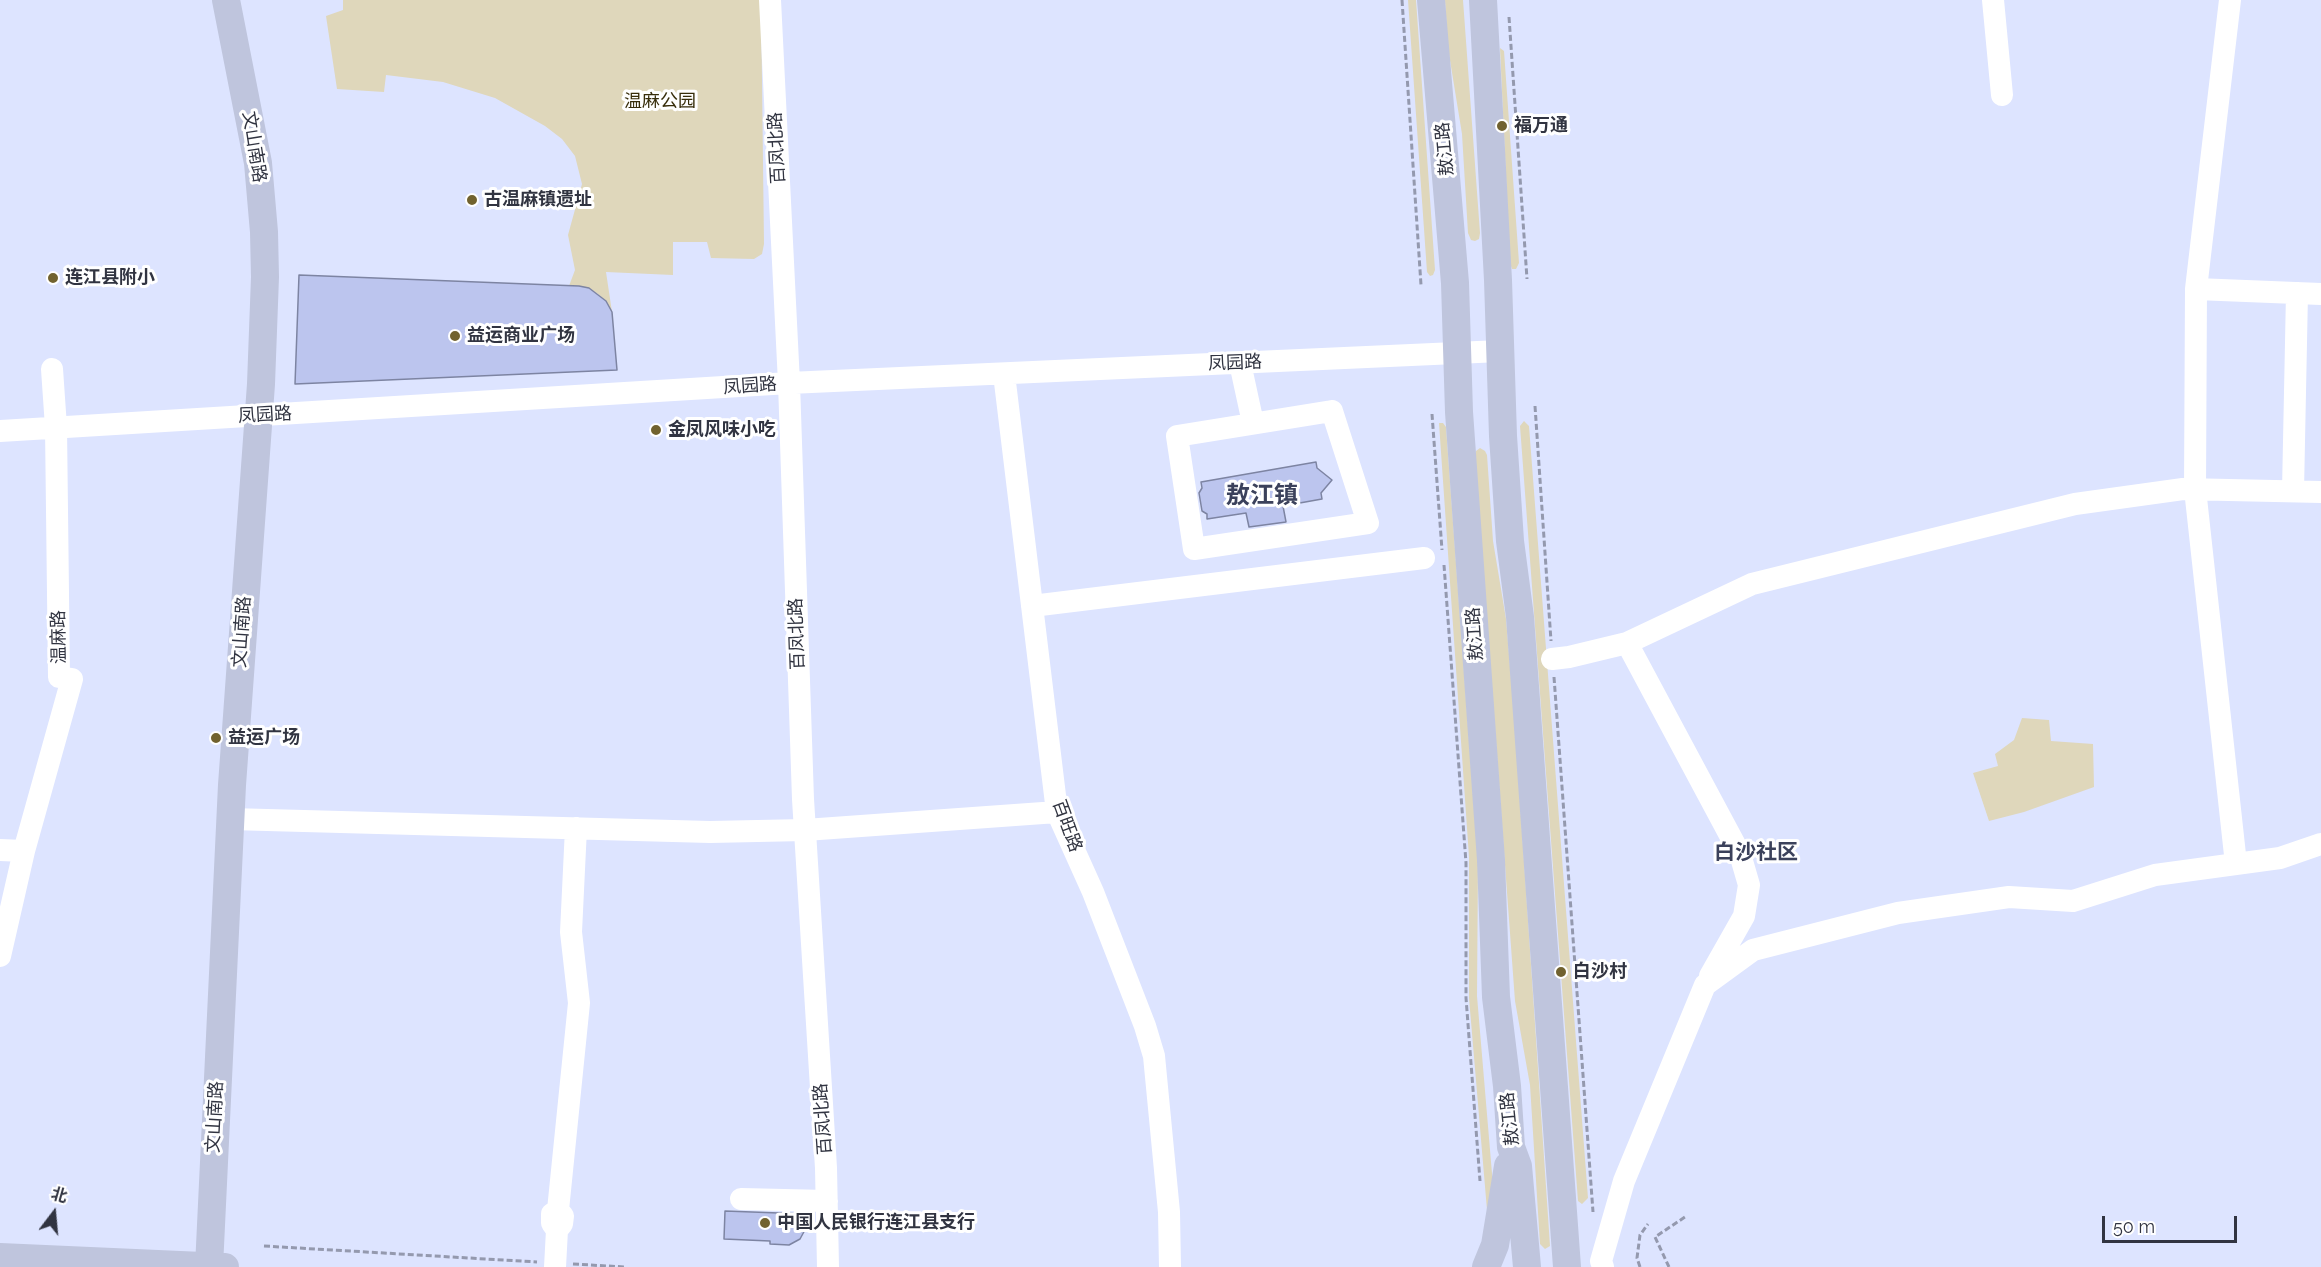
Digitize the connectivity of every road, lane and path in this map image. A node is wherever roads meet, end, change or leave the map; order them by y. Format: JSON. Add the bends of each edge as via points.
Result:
{"nodes":[{"id":1,"x":226,"y":0,"type":"edge"},
{"id":2,"x":770,"y":0,"type":"edge"},
{"id":3,"x":1402,"y":0,"type":"edge"},
{"id":4,"x":1431,"y":0,"type":"edge"},
{"id":5,"x":1483,"y":0,"type":"edge"},
{"id":6,"x":1993,"y":0,"type":"edge"},
{"id":7,"x":2230,"y":0,"type":"edge"},
{"id":8,"x":1509,"y":12,"type":"dead end"},
{"id":9,"x":2002,"y":95,"type":"dead end"},
{"id":10,"x":1496,"y":251,"type":"junction"},
{"id":11,"x":1453,"y":254,"type":"junction"},
{"id":12,"x":1527,"y":279,"type":"dead end"},
{"id":13,"x":1421,"y":285,"type":"dead end"},
{"id":14,"x":2196,"y":289,"type":"junction"},
{"id":15,"x":2297,"y":293,"type":"junction"},
{"id":16,"x":2321,"y":294,"type":"edge"},
{"id":17,"x":1500,"y":351,"type":"junction"},
{"id":18,"x":1457,"y":353,"type":"junction"},
{"id":19,"x":1240,"y":363,"type":"junction"},
{"id":20,"x":52,"y":369,"type":"dead end"},
{"id":21,"x":1004,"y":374,"type":"junction"},
{"id":22,"x":789,"y":383,"type":"junction"},
{"id":23,"x":1535,"y":406,"type":"dead end"},
{"id":24,"x":1432,"y":414,"type":"dead end"},
{"id":25,"x":258,"y":415,"type":"junction"},
{"id":26,"x":1252,"y":423,"type":"junction"},
{"id":27,"x":56,"y":427,"type":"junction"},
{"id":28,"x":0,"y":430,"type":"edge"},
{"id":29,"x":1503,"y":436,"type":"junction"},
{"id":30,"x":1461,"y":439,"type":"junction"},
{"id":31,"x":2195,"y":489,"type":"junction"},
{"id":32,"x":2293,"y":491,"type":"junction"},
{"id":33,"x":2321,"y":492,"type":"edge"},
{"id":34,"x":1275,"y":537,"type":"junction"},
{"id":35,"x":1424,"y":558,"type":"dead end"},
{"id":36,"x":1282,"y":575,"type":"junction"},
{"id":37,"x":1032,"y":606,"type":"junction"},
{"id":38,"x":1627,"y":643,"type":"junction"},
{"id":39,"x":1552,"y":659,"type":"junction"},
{"id":40,"x":1057,"y":812,"type":"junction"},
{"id":41,"x":230,"y":819,"type":"junction"},
{"id":42,"x":576,"y":828,"type":"junction"},
{"id":43,"x":805,"y":830,"type":"junction"},
{"id":44,"x":2321,"y":844,"type":"edge"},
{"id":45,"x":0,"y":850,"type":"edge"},
{"id":46,"x":24,"y":851,"type":"junction"},
{"id":47,"x":2236,"y":864,"type":"junction"},
{"id":48,"x":0,"y":956,"type":"edge"},
{"id":49,"x":1705,"y":985,"type":"junction"},
{"id":50,"x":1511,"y":1146,"type":"junction"},
{"id":51,"x":1481,"y":1190,"type":"dead end"},
{"id":52,"x":741,"y":1199,"type":"dead end"},
{"id":53,"x":827,"y":1201,"type":"junction"},
{"id":54,"x":1685,"y":1216,"type":"dead end"},
{"id":55,"x":1594,"y":1220,"type":"dead end"},
{"id":56,"x":1648,"y":1224,"type":"dead end"},
{"id":57,"x":264,"y":1246,"type":"dead end"},
{"id":58,"x":0,"y":1257,"type":"edge"},
{"id":59,"x":555,"y":1265,"type":"edge"},
{"id":60,"x":208,"y":1267,"type":"edge"},
{"id":61,"x":225,"y":1267,"type":"edge"},
{"id":62,"x":625,"y":1267,"type":"edge"},
{"id":63,"x":828,"y":1267,"type":"edge"},
{"id":64,"x":1170,"y":1267,"type":"edge"},
{"id":65,"x":1486,"y":1267,"type":"edge"},
{"id":66,"x":1527,"y":1267,"type":"edge"},
{"id":67,"x":1567,"y":1267,"type":"edge"},
{"id":68,"x":1603,"y":1267,"type":"edge"},
{"id":69,"x":1640,"y":1267,"type":"edge"},
{"id":70,"x":1669,"y":1267,"type":"edge"}],
"edges":[{"from":1,"to":25,"type":"main road","name":"文山南路","via":[[250,114],[263,210],[265,277]]},
{"from":2,"to":22,"type":"street","name":"百凤北路"},
{"from":3,"to":13,"type":"path"},
{"from":4,"to":11,"type":"main road","name":"敖江路"},
{"from":5,"to":10,"type":"main road"},
{"from":6,"to":9,"type":"street"},
{"from":7,"to":14,"type":"street"},
{"from":8,"to":12,"type":"path"},
{"from":10,"to":11,"type":"main road"},
{"from":10,"to":17,"type":"main road"},
{"from":11,"to":18,"type":"main road","name":"敖江路"},
{"from":14,"to":15,"type":"street"},
{"from":14,"to":31,"type":"street"},
{"from":15,"to":16,"type":"street"},
{"from":15,"to":32,"type":"street"},
{"from":17,"to":18,"type":"street","name":"凤园路"},
{"from":17,"to":29,"type":"main road"},
{"from":18,"to":19,"type":"street","name":"凤园路"},
{"from":18,"to":30,"type":"main road","name":"敖江路"},
{"from":19,"to":21,"type":"street","name":"凤园路"},
{"from":19,"to":26,"type":"street"},
{"from":20,"to":27,"type":"street","name":"温麻路"},
{"from":21,"to":22,"type":"street","name":"凤园路"},
{"from":21,"to":37,"type":"street","name":"百旺路"},
{"from":22,"to":25,"type":"street","name":"凤园路"},
{"from":22,"to":43,"type":"street","name":"百凤北路"},
{"from":23,"to":39,"type":"path"},
{"from":24,"to":51,"type":"path","via":[[1466,863],[1466,998]]},
{"from":25,"to":27,"type":"street","name":"凤园路"},
{"from":25,"to":41,"type":"main road","name":"文山南路"},
{"from":26,"to":34,"type":"street","via":[[1177,436],[1194,549]]},
{"from":26,"to":34,"type":"street","via":[[1332,411],[1368,523]]},
{"from":27,"to":28,"type":"street","name":"凤园路"},
{"from":27,"to":46,"type":"street","name":"温麻路","via":[[59,677],[72,679]]},
{"from":29,"to":30,"type":"main road"},
{"from":29,"to":67,"type":"main road","via":[[1520,617]]},
{"from":30,"to":50,"type":"main road","name":"敖江路","via":[[1491,860],[1496,997]]},
{"from":31,"to":32,"type":"street"},
{"from":31,"to":38,"type":"street","via":[[2075,504],[1752,584]]},
{"from":31,"to":47,"type":"street"},
{"from":32,"to":33,"type":"street"},
{"from":34,"to":36,"type":"street"},
{"from":35,"to":36,"type":"street"},
{"from":36,"to":37,"type":"street"},
{"from":37,"to":40,"type":"street","name":"百旺路"},
{"from":38,"to":39,"type":"street"},
{"from":38,"to":49,"type":"street","via":[[1740,854],[1749,885],[1744,916]]},
{"from":39,"to":55,"type":"path"},
{"from":40,"to":43,"type":"street"},
{"from":40,"to":64,"type":"street","name":"百旺路","via":[[1093,892],[1154,1056],[1169,1212]]},
{"from":41,"to":42,"type":"street"},
{"from":41,"to":60,"type":"main road","name":"文山南路"},
{"from":42,"to":43,"type":"street"},
{"from":42,"to":59,"type":"street","via":[[571,932],[579,1003]]},
{"from":43,"to":53,"type":"street","name":"百凤北路"},
{"from":44,"to":47,"type":"street","via":[[2280,858]]},
{"from":45,"to":46,"type":"street"},
{"from":46,"to":48,"type":"street","name":"温麻路"},
{"from":47,"to":49,"type":"street","via":[[2155,875],[2073,901],[2008,897],[1898,913],[1753,950]]},
{"from":49,"to":68,"type":"street","via":[[1624,1181],[1601,1261]]},
{"from":50,"to":65,"type":"main road","via":[[1494,1245]]},
{"from":50,"to":66,"type":"main road","name":"敖江路","via":[[1518,1166]]},
{"from":52,"to":53,"type":"street"},
{"from":53,"to":63,"type":"street","name":"百凤北路"},
{"from":54,"to":70,"type":"path","via":[[1656,1237]]},
{"from":56,"to":69,"type":"path","via":[[1640,1235]]},
{"from":57,"to":59,"type":"path"},
{"from":58,"to":60,"type":"main road"},
{"from":59,"to":62,"type":"path"},
{"from":60,"to":61,"type":"main road"}]}
